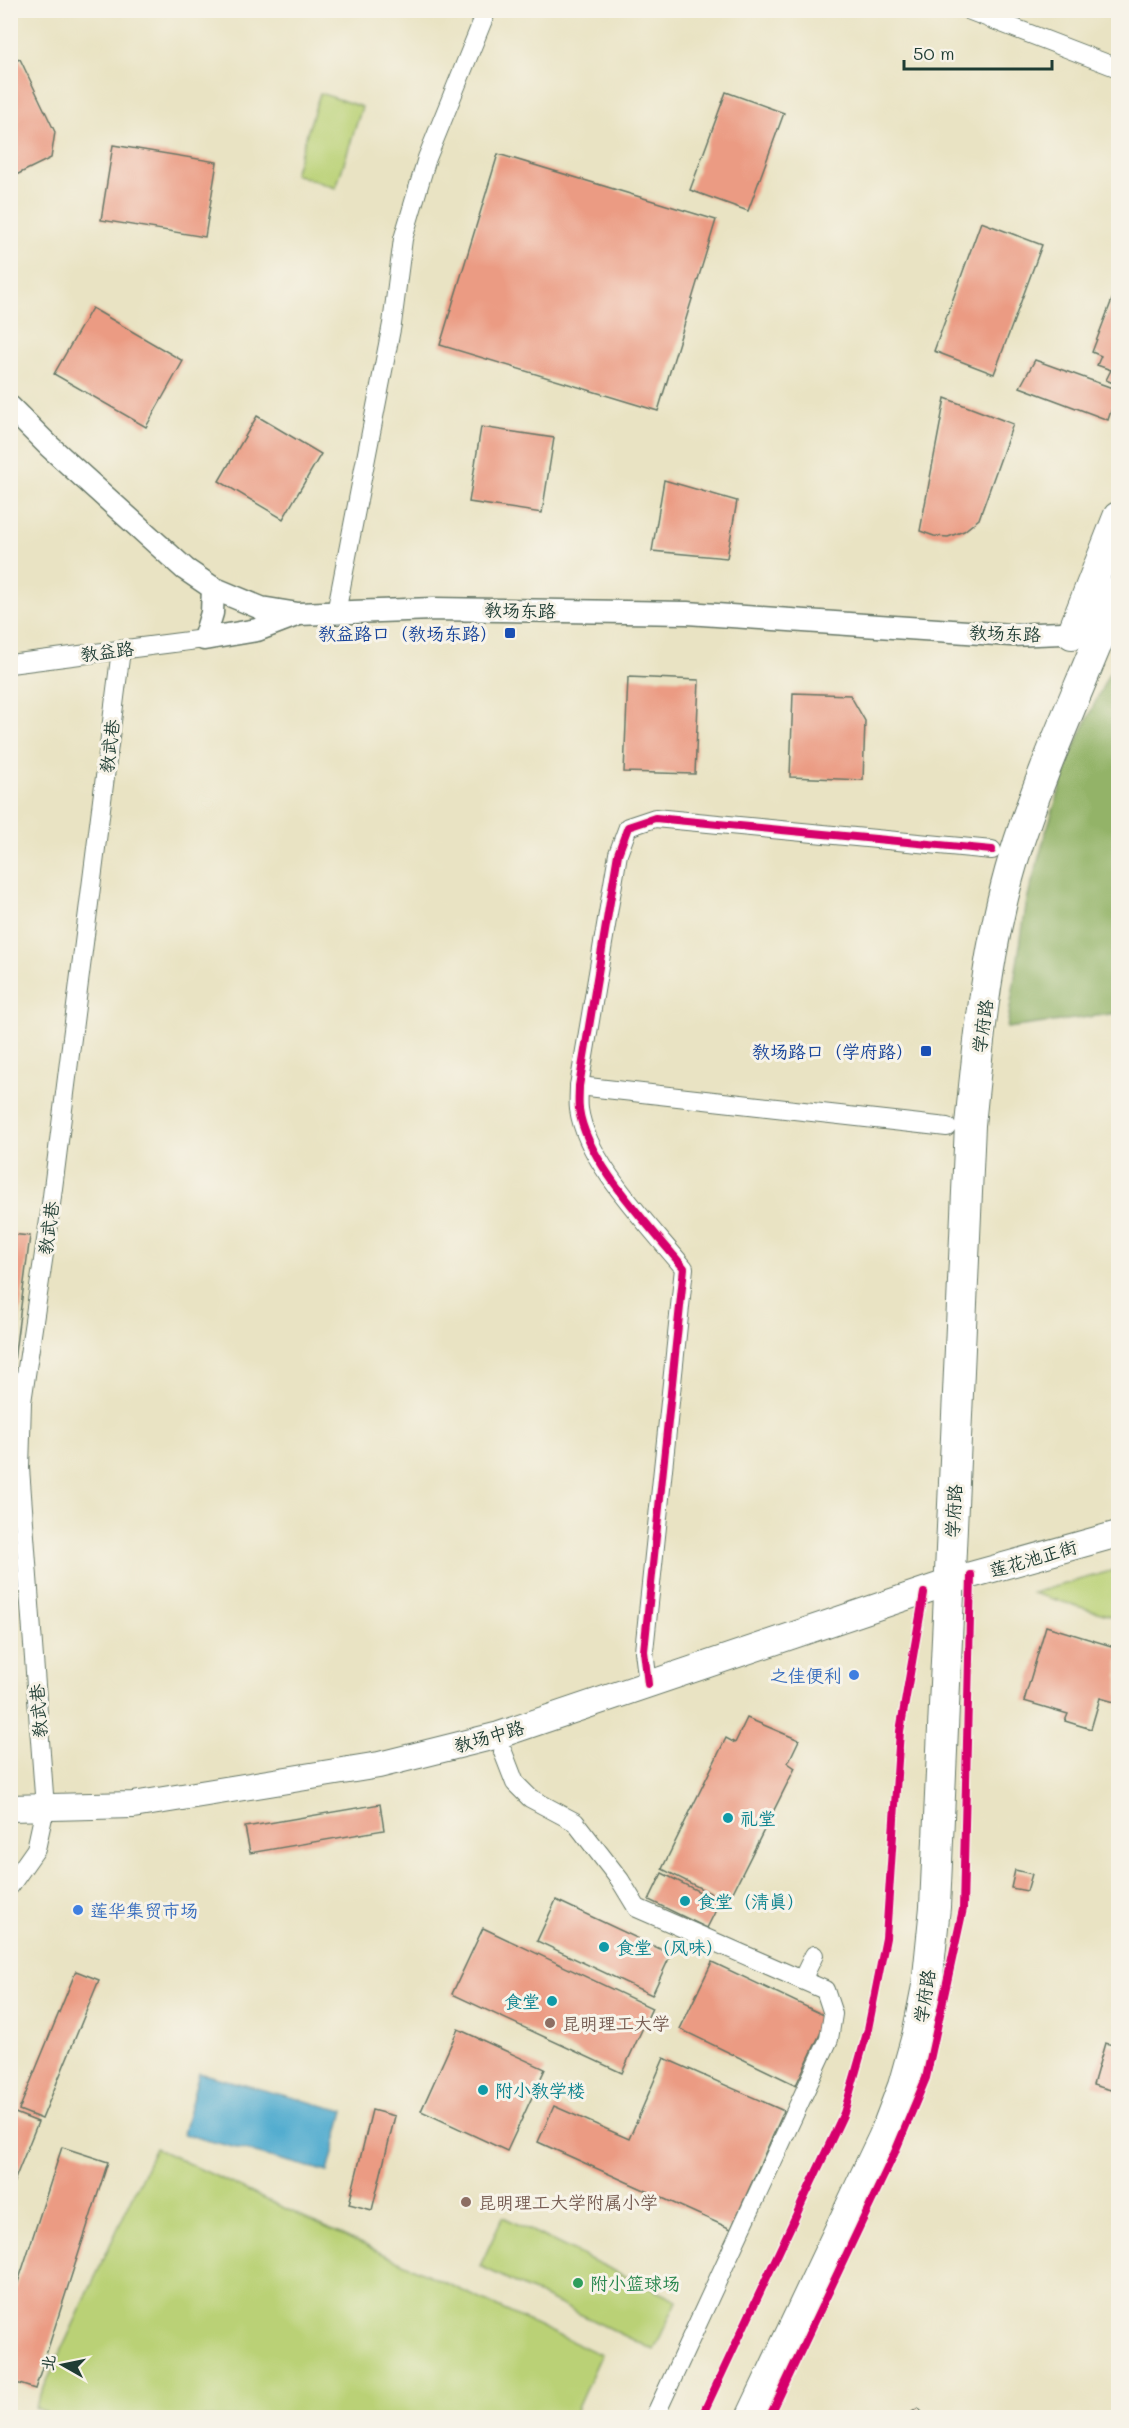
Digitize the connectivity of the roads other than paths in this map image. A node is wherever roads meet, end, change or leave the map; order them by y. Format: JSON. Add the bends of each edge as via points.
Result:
{"nodes":[{"id":1,"x":487,"y":10,"type":"edge"},
{"id":2,"x":968,"y":10,"type":"edge"},
{"id":3,"x":1119,"y":68,"type":"edge"},
{"id":4,"x":10,"y":407,"type":"edge"},
{"id":5,"x":1119,"y":517,"type":"edge"},
{"id":6,"x":213,"y":588,"type":"junction"},
{"id":7,"x":1119,"y":591,"type":"edge"},
{"id":8,"x":336,"y":613,"type":"junction"},
{"id":9,"x":298,"y":614,"type":"junction"},
{"id":10,"x":1111,"y":630,"type":"edge"},
{"id":11,"x":1072,"y":634,"type":"junction"},
{"id":12,"x":204,"y":639,"type":"junction"},
{"id":13,"x":121,"y":650,"type":"junction"},
{"id":14,"x":10,"y":664,"type":"edge"},
{"id":15,"x":992,"y":850,"type":"dead end"},
{"id":16,"x":579,"y":1086,"type":"junction"},
{"id":17,"x":947,"y":1127,"type":"dead end"},
{"id":18,"x":1119,"y":1534,"type":"edge"},
{"id":19,"x":949,"y":1584,"type":"junction"},
{"id":20,"x":648,"y":1684,"type":"junction"},
{"id":21,"x":503,"y":1752,"type":"dead end"},
{"id":22,"x":10,"y":1808,"type":"edge"},
{"id":23,"x":45,"y":1808,"type":"junction"},
{"id":24,"x":10,"y":1886,"type":"edge"},
{"id":25,"x":814,"y":1955,"type":"dead end"},
{"id":26,"x":802,"y":1980,"type":"junction"},
{"id":27,"x":654,"y":2418,"type":"edge"},
{"id":28,"x":751,"y":2418,"type":"edge"}],
"edges":[{"from":1,"to":8,"type":"street","via":[[427,158],[403,239],[392,324]]},
{"from":2,"to":3,"type":"street"},
{"from":4,"to":6,"type":"street","name":"教场东路","via":[[159,546]]},
{"from":5,"to":11,"type":"main road"},
{"from":6,"to":9,"type":"street","name":"教场东路","via":[[261,608]]},
{"from":6,"to":12,"type":"street","via":[[212,613]]},
{"from":7,"to":10,"type":"main road","name":"学府路"},
{"from":8,"to":9,"type":"street","name":"教场东路"},
{"from":8,"to":11,"type":"street","name":"教场东路","via":[[433,609],[687,613],[1011,634]]},
{"from":9,"to":12,"type":"street","via":[[257,630]]},
{"from":10,"to":11,"type":"street","name":"教场东路"},
{"from":10,"to":19,"type":"main road","name":"学府路","via":[[1049,760],[1014,859],[983,1010],[970,1125]]},
{"from":12,"to":13,"type":"street","name":"教益路"},
{"from":13,"to":14,"type":"street","name":"教益路"},
{"from":13,"to":23,"type":"street","name":"教武巷","via":[[49,1220],[22,1402],[20,1468]]},
{"from":15,"to":16,"type":"street","via":[[655,818],[628,827],[618,854]]},
{"from":16,"to":17,"type":"street"},
{"from":16,"to":20,"type":"street","via":[[579,1110],[600,1165],[684,1268],[645,1650]]},
{"from":18,"to":19,"type":"main road","name":"莲花池正街"},
{"from":19,"to":20,"type":"main road","name":"教场中路"},
{"from":19,"to":28,"type":"main road","name":"学府路","via":[[935,1907],[917,2036],[884,2136]]},
{"from":20,"to":23,"type":"main road","name":"教场中路","via":[[499,1735],[379,1765],[133,1805]]},
{"from":21,"to":26,"type":"street","via":[[515,1783],[530,1798],[574,1822],[638,1908]]},
{"from":22,"to":23,"type":"main road","name":"教场中路"},
{"from":23,"to":24,"type":"street","name":"教武巷","via":[[36,1849]]},
{"from":25,"to":26,"type":"street"},
{"from":26,"to":27,"type":"street","via":[[825,1990],[833,2014],[829,2039]]}]}
